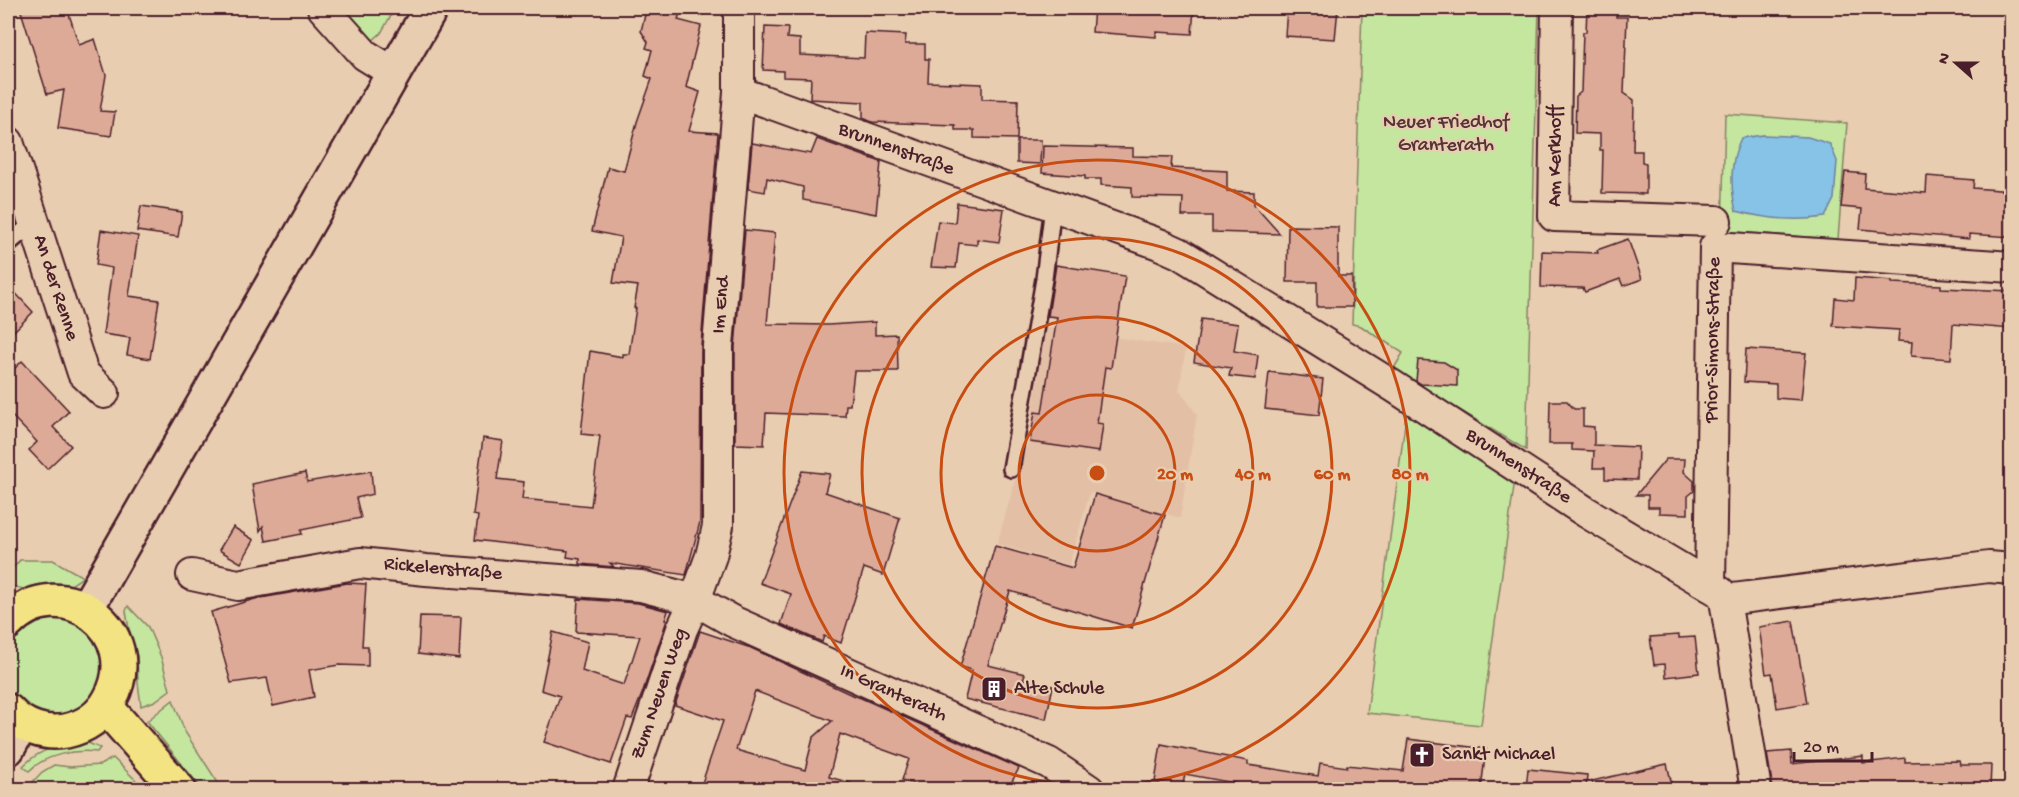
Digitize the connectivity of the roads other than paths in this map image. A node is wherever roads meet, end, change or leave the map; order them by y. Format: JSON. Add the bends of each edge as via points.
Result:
{"nodes":[{"id":1,"x":323,"y":8,"type":"edge"},
{"id":2,"x":431,"y":8,"type":"edge"},
{"id":3,"x":739,"y":8,"type":"edge"},
{"id":4,"x":1557,"y":8,"type":"edge"},
{"id":5,"x":394,"y":74,"type":"junction"},
{"id":6,"x":739,"y":92,"type":"junction"},
{"id":7,"x":8,"y":142,"type":"edge"},
{"id":8,"x":1053,"y":206,"type":"junction"},
{"id":9,"x":1716,"y":221,"type":"dead end"},
{"id":10,"x":34,"y":222,"type":"junction"},
{"id":11,"x":8,"y":243,"type":"edge"},
{"id":12,"x":2012,"y":267,"type":"edge"},
{"id":13,"x":104,"y":393,"type":"dead end"},
{"id":14,"x":1011,"y":469,"type":"dead end"},
{"id":15,"x":2012,"y":569,"type":"edge"},
{"id":16,"x":192,"y":575,"type":"dead end"},
{"id":17,"x":1718,"y":593,"type":"junction"},
{"id":18,"x":695,"y":600,"type":"junction"},
{"id":19,"x":86,"y":609,"type":"junction"},
{"id":20,"x":8,"y":622,"type":"edge"},
{"id":21,"x":106,"y":707,"type":"junction"},
{"id":22,"x":12,"y":727,"type":"edge"},
{"id":23,"x":179,"y":789,"type":"edge"},
{"id":24,"x":628,"y":789,"type":"edge"},
{"id":25,"x":1089,"y":789,"type":"edge"},
{"id":26,"x":1756,"y":789,"type":"edge"}],
"edges":[{"from":1,"to":5,"type":"street","via":[[365,55]]},
{"from":2,"to":5,"type":"street"},
{"from":3,"to":6,"type":"street","name":"Im End"},
{"from":4,"to":9,"type":"street","name":"Am Kerkhoff","via":[[1554,216]]},
{"from":5,"to":19,"type":"street"},
{"from":6,"to":8,"type":"street","name":"Brunnenstraße"},
{"from":6,"to":18,"type":"street","name":"Im End","via":[[718,346],[718,525]]},
{"from":7,"to":10,"type":"street","name":"An der Renne"},
{"from":8,"to":14,"type":"lane"},
{"from":8,"to":17,"type":"street","name":"Brunnenstraße","via":[[1179,253]]},
{"from":10,"to":11,"type":"lane"},
{"from":10,"to":13,"type":"street","name":"An der Renne","via":[[83,373]]},
{"from":12,"to":17,"type":"street","name":"Prior-Simons-Straße","via":[[1715,247]]},
{"from":15,"to":17,"type":"street","via":[[1989,567]]},
{"from":16,"to":18,"type":"street","name":"Rickelerstraße","via":[[238,585],[360,562],[641,586]]},
{"from":17,"to":26,"type":"street","name":"Prior-Simons-Straße"},
{"from":18,"to":24,"type":"street","name":"Zum Neuen Weg"},
{"from":18,"to":25,"type":"street","name":"In Granterath","via":[[732,621],[1049,763]]},
{"from":19,"to":20,"type":"main road","via":[[49,602],[27,607]]},
{"from":19,"to":21,"type":"main road","via":[[107,628],[119,658],[117,687]]},
{"from":21,"to":22,"type":"main road","via":[[93,719],[64,731]]},
{"from":21,"to":23,"type":"main road"}]}
